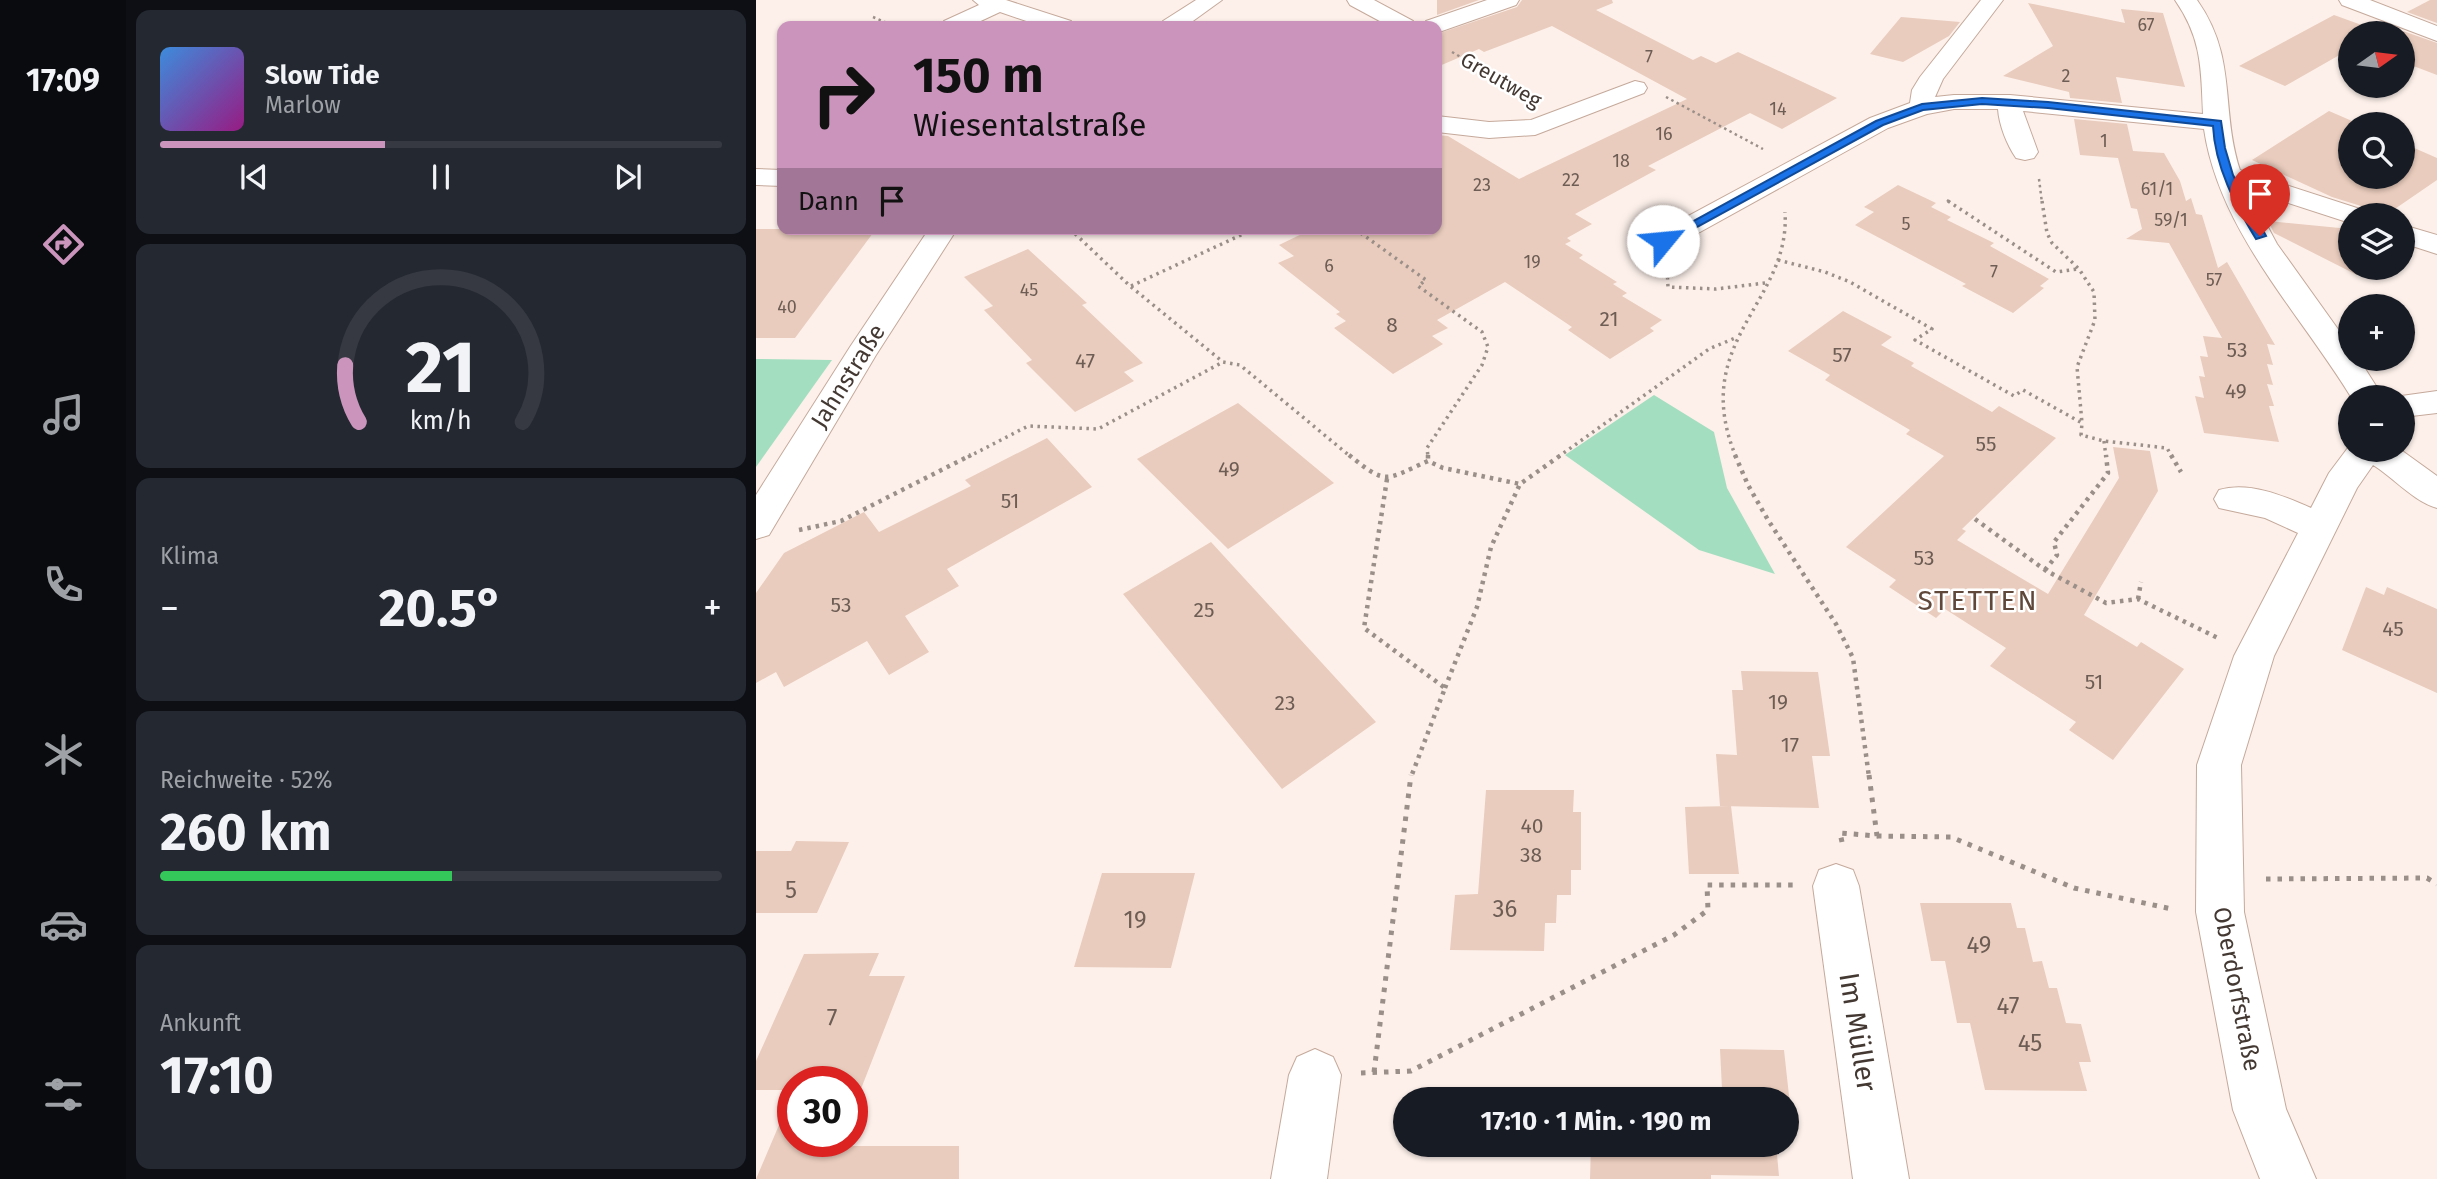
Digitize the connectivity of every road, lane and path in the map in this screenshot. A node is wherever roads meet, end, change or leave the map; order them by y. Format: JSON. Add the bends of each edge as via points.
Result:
{"nodes":[{"id":1,"x":1211,"y":0,"type":"edge"},
{"id":2,"x":1358,"y":0,"type":"edge"},
{"id":3,"x":1508,"y":0,"type":"edge"},
{"id":4,"x":1992,"y":0,"type":"edge"},
{"id":5,"x":2186,"y":0,"type":"edge"},
{"id":6,"x":2353,"y":0,"type":"edge"},
{"id":7,"x":991,"y":3,"type":"edge"},
{"id":8,"x":873,"y":17,"type":"dead end"},
{"id":9,"x":882,"y":21,"type":"edge"},
{"id":10,"x":960,"y":21,"type":"edge"},
{"id":11,"x":1047,"y":21,"type":"edge"},
{"id":12,"x":1179,"y":21,"type":"edge"},
{"id":13,"x":1396,"y":21,"type":"edge"},
{"id":14,"x":1442,"y":23,"type":"edge"},
{"id":15,"x":2437,"y":34,"type":"edge"},
{"id":16,"x":1448,"y":49,"type":"dead end"},
{"id":17,"x":1635,"y":88,"type":"dead end"},
{"id":18,"x":2010,"y":102,"type":"junction"},
{"id":19,"x":1922,"y":107,"type":"junction"},
{"id":20,"x":1689,"y":109,"type":"dead end"},
{"id":21,"x":1566,"y":117,"type":"junction"},
{"id":22,"x":2218,"y":123,"type":"junction"},
{"id":23,"x":1442,"y":124,"type":"edge"},
{"id":24,"x":2025,"y":152,"type":"joint"},
{"id":25,"x":1799,"y":167,"type":"junction"},
{"id":26,"x":2228,"y":175,"type":"junction"},
{"id":27,"x":756,"y":177,"type":"edge"},
{"id":28,"x":777,"y":178,"type":"edge"},
{"id":29,"x":1760,"y":189,"type":"junction"},
{"id":30,"x":1947,"y":200,"type":"dead end"},
{"id":31,"x":2338,"y":211,"type":"edge"},
{"id":32,"x":939,"y":235,"type":"edge"},
{"id":33,"x":1076,"y":235,"type":"edge"},
{"id":34,"x":1241,"y":235,"type":"edge"},
{"id":35,"x":1363,"y":235,"type":"edge"},
{"id":36,"x":2415,"y":237,"type":"edge"},
{"id":37,"x":1663,"y":241,"type":"joint"},
{"id":38,"x":2437,"y":245,"type":"edge"},
{"id":39,"x":1778,"y":260,"type":"junction"},
{"id":40,"x":2079,"y":269,"type":"junction"},
{"id":41,"x":1766,"y":283,"type":"junction"},
{"id":42,"x":1130,"y":286,"type":"junction"},
{"id":43,"x":1735,"y":338,"type":"junction"},
{"id":44,"x":1223,"y":362,"type":"junction"},
{"id":45,"x":2359,"y":385,"type":"edge"},
{"id":46,"x":2437,"y":402,"type":"edge"},
{"id":47,"x":2415,"y":405,"type":"edge"},
{"id":48,"x":2082,"y":423,"type":"junction"},
{"id":49,"x":2104,"y":441,"type":"junction"},
{"id":50,"x":1428,"y":461,"type":"junction"},
{"id":51,"x":2356,"y":462,"type":"edge"},
{"id":52,"x":2394,"y":462,"type":"edge"},
{"id":53,"x":2181,"y":472,"type":"dead end"},
{"id":54,"x":1387,"y":479,"type":"junction"},
{"id":55,"x":1520,"y":484,"type":"junction"},
{"id":56,"x":2437,"y":495,"type":"edge"},
{"id":57,"x":2232,"y":499,"type":"dead end"},
{"id":58,"x":1975,"y":519,"type":"dead end"},
{"id":59,"x":756,"y":525,"type":"edge"},
{"id":60,"x":2319,"y":527,"type":"junction"},
{"id":61,"x":795,"y":531,"type":"dead end"},
{"id":62,"x":2045,"y":570,"type":"junction"},
{"id":63,"x":2141,"y":582,"type":"dead end"},
{"id":64,"x":2138,"y":599,"type":"junction"},
{"id":65,"x":2254,"y":656,"type":"junction"},
{"id":66,"x":1445,"y":688,"type":"junction"},
{"id":67,"x":1877,"y":836,"type":"junction"},
{"id":68,"x":2288,"y":878,"type":"dead end"},
{"id":69,"x":2437,"y":884,"type":"edge"},
{"id":70,"x":1836,"y":886,"type":"junction"},
{"id":71,"x":2220,"y":912,"type":"junction"},
{"id":72,"x":1315,"y":1074,"type":"dead end"},
{"id":73,"x":1299,"y":1179,"type":"edge"},
{"id":74,"x":1881,"y":1179,"type":"edge"},
{"id":75,"x":2288,"y":1179,"type":"edge"}],
"edges":[{"from":1,"to":12,"type":"street"},
{"from":2,"to":13,"type":"street"},
{"from":3,"to":14,"type":"street"},
{"from":4,"to":19,"type":"street","via":[[1932,77]]},
{"from":5,"to":22,"type":"street","via":[[2211,48]]},
{"from":6,"to":15,"type":"street"},
{"from":7,"to":10,"type":"street"},
{"from":7,"to":11,"type":"street"},
{"from":8,"to":9,"type":"path"},
{"from":16,"to":21,"type":"path","name":"Greutweg"},
{"from":17,"to":21,"type":"street","name":"Greutweg"},
{"from":18,"to":19,"type":"street"},
{"from":18,"to":22,"type":"street"},
{"from":18,"to":24,"type":"street","via":[[2011,118]]},
{"from":19,"to":25,"type":"street","via":[[1879,123]]},
{"from":20,"to":25,"type":"path"},
{"from":21,"to":23,"type":"street","name":"Greutweg","via":[[1513,130]]},
{"from":22,"to":26,"type":"street","via":[[2219,148]]},
{"from":24,"to":40,"type":"path","via":[[2037,162],[2047,233]]},
{"from":25,"to":29,"type":"street"},
{"from":26,"to":31,"type":"street"},
{"from":26,"to":45,"type":"street","via":[[2249,218]]},
{"from":27,"to":28,"type":"street"},
{"from":29,"to":37,"type":"street"},
{"from":29,"to":39,"type":"path","via":[[1783,203],[1787,220]]},
{"from":30,"to":40,"type":"path","via":[[2056,272]]},
{"from":32,"to":59,"type":"street","name":"Jahnstraße"},
{"from":33,"to":42,"type":"path"},
{"from":34,"to":42,"type":"path"},
{"from":35,"to":50,"type":"path","via":[[1426,280],[1418,286],[1482,332],[1488,347],[1482,365],[1427,448]]},
{"from":36,"to":38,"type":"street"},
{"from":37,"to":41,"type":"path","via":[[1668,286],[1709,289]]},
{"from":39,"to":41,"type":"path"},
{"from":39,"to":48,"type":"path","via":[[1850,282],[1931,329],[1915,340],[2014,396],[2022,390]]},
{"from":40,"to":48,"type":"path","via":[[2094,292],[2095,320],[2077,367]]},
{"from":41,"to":43,"type":"path"},
{"from":42,"to":44,"type":"path"},
{"from":43,"to":55,"type":"path","via":[[1709,349]]},
{"from":43,"to":67,"type":"path","via":[[1725,370],[1724,404],[1730,437],[1744,478],[1842,633],[1853,658]]},
{"from":44,"to":54,"type":"path","via":[[1240,365],[1373,475]]},
{"from":44,"to":61,"type":"path","via":[[1098,429],[1028,426],[841,521]]},
{"from":46,"to":47,"type":"street"},
{"from":48,"to":49,"type":"path","via":[[2081,435]]},
{"from":49,"to":53,"type":"path","via":[[2166,448]]},
{"from":49,"to":62,"type":"path","via":[[2108,473],[2054,542],[2057,555]]},
{"from":50,"to":54,"type":"path"},
{"from":50,"to":55,"type":"path"},
{"from":51,"to":60,"type":"street","name":"Oberdorfstraße"},
{"from":52,"to":56,"type":"street"},
{"from":54,"to":66,"type":"path","via":[[1364,628]]},
{"from":55,"to":66,"type":"path","via":[[1491,547],[1477,607]]},
{"from":57,"to":60,"type":"street","via":[[2272,506]]},
{"from":58,"to":62,"type":"path"},
{"from":60,"to":65,"type":"street","name":"Oberdorfstraße"},
{"from":62,"to":64,"type":"path","via":[[2106,603]]},
{"from":63,"to":64,"type":"path"},
{"from":64,"to":65,"type":"path"},
{"from":65,"to":71,"type":"street","name":"Oberdorfstraße","via":[[2219,765]]},
{"from":66,"to":70,"type":"path","via":[[1411,776],[1374,1072],[1411,1071],[1674,934],[1708,910],[1707,885]]},
{"from":67,"to":70,"type":"path","via":[[1840,833],[1847,876]]},
{"from":67,"to":71,"type":"path","via":[[1951,837],[2074,888],[2161,908]]},
{"from":68,"to":69,"type":"path","via":[[2427,877]]},
{"from":70,"to":74,"type":"street","name":"Im Müller"},
{"from":71,"to":75,"type":"street","name":"Oberdorfstraße","via":[[2260,1110]]},
{"from":72,"to":73,"type":"street"}]}
